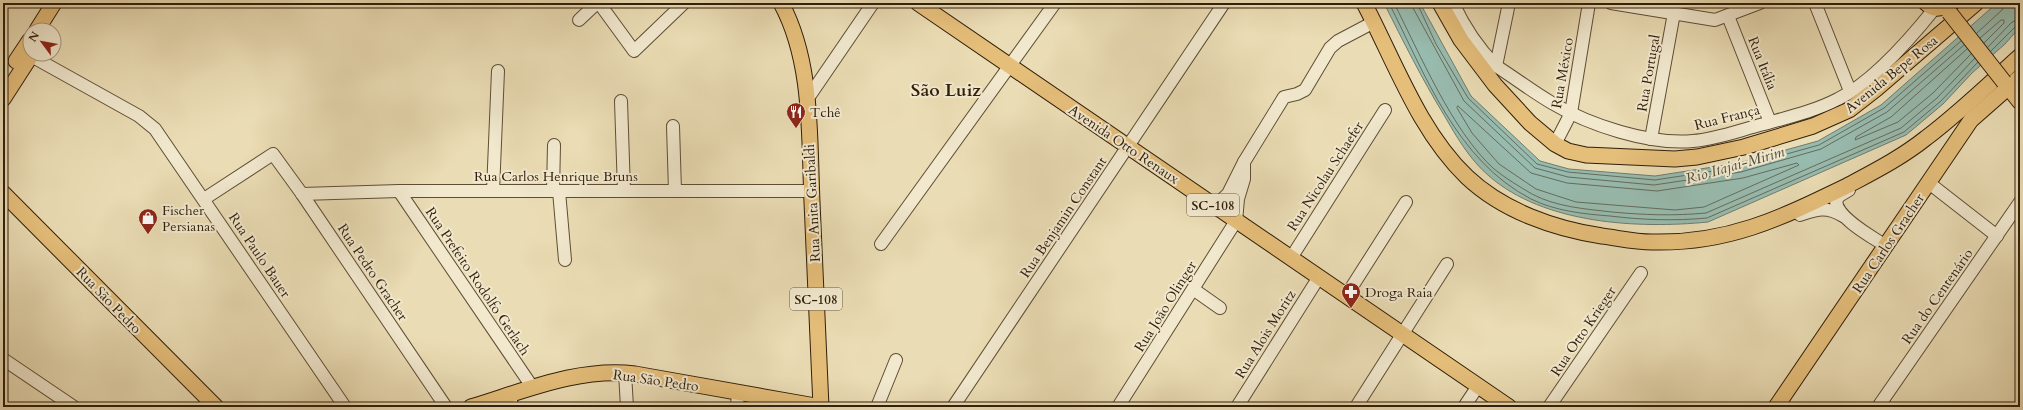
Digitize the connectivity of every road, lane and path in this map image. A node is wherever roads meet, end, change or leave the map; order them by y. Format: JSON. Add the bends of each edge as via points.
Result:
{"nodes":[{"id":1,"x":54,"y":3,"type":"edge"},
{"id":2,"x":65,"y":3,"type":"edge"},
{"id":3,"x":598,"y":3,"type":"edge"},
{"id":4,"x":684,"y":3,"type":"edge"},
{"id":5,"x":781,"y":3,"type":"edge"},
{"id":6,"x":873,"y":3,"type":"edge"},
{"id":7,"x":918,"y":3,"type":"edge"},
{"id":8,"x":1055,"y":3,"type":"edge"},
{"id":9,"x":1224,"y":3,"type":"edge"},
{"id":10,"x":1364,"y":3,"type":"edge"},
{"id":11,"x":1440,"y":3,"type":"edge"},
{"id":12,"x":1453,"y":3,"type":"edge"},
{"id":13,"x":1509,"y":3,"type":"edge"},
{"id":14,"x":1589,"y":3,"type":"edge"},
{"id":15,"x":1612,"y":3,"type":"edge"},
{"id":16,"x":1760,"y":3,"type":"edge"},
{"id":17,"x":1815,"y":3,"type":"edge"},
{"id":18,"x":1976,"y":3,"type":"edge"},
{"id":19,"x":1938,"y":6,"type":"edge"},
{"id":20,"x":1674,"y":13,"type":"junction"},
{"id":21,"x":1728,"y":16,"type":"junction"},
{"id":22,"x":579,"y":20,"type":"dead end"},
{"id":23,"x":42,"y":22,"type":"edge"},
{"id":24,"x":53,"y":22,"type":"edge"},
{"id":25,"x":1374,"y":22,"type":"junction"},
{"id":26,"x":2020,"y":56,"type":"edge"},
{"id":27,"x":22,"y":59,"type":"edge"},
{"id":28,"x":23,"y":62,"type":"edge"},
{"id":29,"x":49,"y":62,"type":"edge"},
{"id":30,"x":1010,"y":66,"type":"junction"},
{"id":31,"x":1496,"y":66,"type":"junction"},
{"id":32,"x":498,"y":71,"type":"dead end"},
{"id":33,"x":2020,"y":77,"type":"edge"},
{"id":34,"x":3,"y":82,"type":"edge"},
{"id":35,"x":2006,"y":84,"type":"junction"},
{"id":36,"x":1850,"y":92,"type":"junction"},
{"id":37,"x":3,"y":99,"type":"edge"},
{"id":38,"x":806,"y":101,"type":"junction"},
{"id":39,"x":621,"y":102,"type":"dead end"},
{"id":40,"x":2020,"y":102,"type":"edge"},
{"id":41,"x":1386,"y":110,"type":"dead end"},
{"id":42,"x":1571,"y":113,"type":"junction"},
{"id":43,"x":1770,"y":122,"type":"junction"},
{"id":44,"x":673,"y":126,"type":"dead end"},
{"id":45,"x":1651,"y":138,"type":"junction"},
{"id":46,"x":1555,"y":144,"type":"junction"},
{"id":47,"x":554,"y":145,"type":"dead end"},
{"id":48,"x":1128,"y":146,"type":"junction"},
{"id":49,"x":1244,"y":162,"type":"junction"},
{"id":50,"x":1866,"y":177,"type":"junction"},
{"id":51,"x":1929,"y":182,"type":"junction"},
{"id":52,"x":399,"y":191,"type":"junction"},
{"id":53,"x":493,"y":191,"type":"junction"},
{"id":54,"x":556,"y":191,"type":"junction"},
{"id":55,"x":624,"y":191,"type":"junction"},
{"id":56,"x":675,"y":191,"type":"junction"},
{"id":57,"x":811,"y":191,"type":"junction"},
{"id":58,"x":3,"y":193,"type":"edge"},
{"id":59,"x":302,"y":194,"type":"junction"},
{"id":60,"x":204,"y":199,"type":"junction"},
{"id":61,"x":1406,"y":202,"type":"dead end"},
{"id":62,"x":2020,"y":202,"type":"edge"},
{"id":63,"x":1214,"y":206,"type":"junction"},
{"id":64,"x":1845,"y":217,"type":"junction"},
{"id":65,"x":1777,"y":219,"type":"junction"},
{"id":66,"x":1236,"y":221,"type":"junction"},
{"id":67,"x":1997,"y":236,"type":"junction"},
{"id":68,"x":880,"y":244,"type":"dead end"},
{"id":69,"x":1886,"y":246,"type":"junction"},
{"id":70,"x":1291,"y":258,"type":"junction"},
{"id":71,"x":565,"y":260,"type":"dead end"},
{"id":72,"x":1448,"y":264,"type":"dead end"},
{"id":73,"x":1641,"y":273,"type":"dead end"},
{"id":74,"x":1318,"y":277,"type":"junction"},
{"id":75,"x":1193,"y":289,"type":"junction"},
{"id":76,"x":1346,"y":296,"type":"junction"},
{"id":77,"x":1220,"y":308,"type":"dead end"},
{"id":78,"x":1402,"y":334,"type":"junction"},
{"id":79,"x":3,"y":359,"type":"edge"},
{"id":80,"x":896,"y":360,"type":"dead end"},
{"id":81,"x":625,"y":373,"type":"junction"},
{"id":82,"x":1478,"y":386,"type":"junction"},
{"id":83,"x":534,"y":388,"type":"junction"},
{"id":84,"x":737,"y":400,"type":"edge"},
{"id":85,"x":511,"y":401,"type":"edge"},
{"id":86,"x":74,"y":407,"type":"edge"},
{"id":87,"x":216,"y":407,"type":"edge"},
{"id":88,"x":345,"y":407,"type":"edge"},
{"id":89,"x":446,"y":407,"type":"edge"},
{"id":90,"x":471,"y":407,"type":"edge"},
{"id":91,"x":627,"y":407,"type":"edge"},
{"id":92,"x":821,"y":407,"type":"edge"},
{"id":93,"x":877,"y":407,"type":"edge"},
{"id":94,"x":953,"y":407,"type":"edge"},
{"id":95,"x":1118,"y":407,"type":"edge"},
{"id":96,"x":1237,"y":407,"type":"edge"},
{"id":97,"x":1356,"y":407,"type":"edge"},
{"id":98,"x":1464,"y":407,"type":"edge"},
{"id":99,"x":1509,"y":407,"type":"edge"},
{"id":100,"x":1549,"y":407,"type":"edge"},
{"id":101,"x":1776,"y":407,"type":"edge"},
{"id":102,"x":1878,"y":407,"type":"edge"}],
"edges":[{"from":1,"to":23,"type":"main road"},
{"from":2,"to":24,"type":"main road"},
{"from":3,"to":4,"type":"street","via":[[634,51]]},
{"from":3,"to":22,"type":"street"},
{"from":5,"to":38,"type":"main road","name":"Rua Anita Garibaldi","number":"SC-108","via":[[796,39]]},
{"from":6,"to":38,"type":"street"},
{"from":7,"to":30,"type":"main road","name":"Avenida Otto Renaux","number":"SC-108"},
{"from":8,"to":30,"type":"street"},
{"from":9,"to":48,"type":"street","name":"Rua Benjamin Constant"},
{"from":10,"to":25,"type":"main road"},
{"from":11,"to":46,"type":"main road","name":"Avenida Bepe Rosa","via":[[1461,40],[1495,85],[1530,123]]},
{"from":12,"to":31,"type":"street","name":"Rua França","via":[[1471,37]]},
{"from":13,"to":31,"type":"street"},
{"from":14,"to":42,"type":"street","name":"Rua México"},
{"from":15,"to":20,"type":"street"},
{"from":16,"to":21,"type":"street"},
{"from":17,"to":36,"type":"street"},
{"from":18,"to":46,"type":"main road","name":"Avenida Bepe Rosa","via":[[1849,110],[1814,126],[1720,153],[1675,159],[1586,155],[1568,151]]},
{"from":19,"to":35,"type":"main road","bridge":true},
{"from":19,"to":36,"type":"street","name":"Rua França","via":[[1912,36]]},
{"from":20,"to":21,"type":"street","via":[[1710,19]]},
{"from":20,"to":45,"type":"street","name":"Rua Portugal"},
{"from":21,"to":43,"type":"street","name":"Rua Itália"},
{"from":25,"to":49,"type":"street","via":[[1338,40],[1330,48],[1305,90],[1284,97]]},
{"from":25,"to":65,"type":"main road","via":[[1429,131],[1450,159],[1469,179],[1495,198],[1524,214],[1556,227],[1651,242],[1721,236],[1748,230]]},
{"from":26,"to":50,"type":"main road","via":[[1925,139]]},
{"from":27,"to":34,"type":"main road"},
{"from":28,"to":37,"type":"main road"},
{"from":29,"to":60,"type":"street","name":"Rua Paulo Bauer","via":[[148,122],[160,135]]},
{"from":30,"to":48,"type":"main road","name":"Avenida Otto Renaux","number":"SC-108"},
{"from":30,"to":68,"type":"street"},
{"from":31,"to":42,"type":"street","name":"Rua França","via":[[1551,103]]},
{"from":32,"to":53,"type":"street"},
{"from":33,"to":35,"type":"main road","name":"Rua Carlos Gracher"},
{"from":35,"to":40,"type":"main road"},
{"from":35,"to":51,"type":"main road","name":"Rua Carlos Gracher","via":[[1971,120]]},
{"from":36,"to":43,"type":"street","name":"Rua França","via":[[1816,108]]},
{"from":38,"to":57,"type":"main road","name":"Rua Anita Garibaldi","number":"SC-108"},
{"from":39,"to":55,"type":"street"},
{"from":41,"to":70,"type":"street","name":"Rua Nicolau Schaefer"},
{"from":42,"to":45,"type":"street","name":"Rua França","via":[[1628,133]]},
{"from":42,"to":46,"type":"street","name":"Rua México"},
{"from":43,"to":45,"type":"street","name":"Rua França","via":[[1692,142]]},
{"from":44,"to":56,"type":"street"},
{"from":47,"to":54,"type":"street"},
{"from":48,"to":63,"type":"main road","name":"Avenida Otto Renaux","number":"SC-108"},
{"from":48,"to":94,"type":"street","name":"Rua Benjamin Constant"},
{"from":49,"to":63,"type":"street","via":[[1228,194]]},
{"from":49,"to":66,"type":"street","via":[[1244,179],[1238,199]]},
{"from":50,"to":64,"type":"street","via":[[1839,196],[1836,201],[1838,209]]},
{"from":50,"to":65,"type":"main road"},
{"from":51,"to":67,"type":"street"},
{"from":51,"to":69,"type":"main road","name":"Rua Carlos Gracher"},
{"from":52,"to":53,"type":"street","name":"Rua Carlos Henrique Bruns"},
{"from":52,"to":59,"type":"street","name":"Rua Carlos Henrique Bruns"},
{"from":52,"to":83,"type":"street","name":"Rua Prefeito Rodolfo Gerlach"},
{"from":53,"to":54,"type":"street","name":"Rua Carlos Henrique Bruns"},
{"from":54,"to":55,"type":"street","name":"Rua Carlos Henrique Bruns"},
{"from":54,"to":71,"type":"street"},
{"from":55,"to":56,"type":"street","name":"Rua Carlos Henrique Bruns"},
{"from":56,"to":57,"type":"street","name":"Rua Carlos Henrique Bruns"},
{"from":57,"to":92,"type":"main road","name":"Rua Anita Garibaldi","number":"SC-108"},
{"from":58,"to":87,"type":"main road","name":"Rua São Pedro"},
{"from":59,"to":60,"type":"street","name":"Rua Pedro Gracher","via":[[272,154]]},
{"from":59,"to":89,"type":"street","name":"Rua Pedro Gracher"},
{"from":60,"to":88,"type":"street","name":"Rua Paulo Bauer"},
{"from":61,"to":76,"type":"street"},
{"from":62,"to":67,"type":"street","name":"Rua do Centenário"},
{"from":63,"to":66,"type":"main road","name":"Avenida Otto Renaux","number":"SC-108"},
{"from":64,"to":65,"type":"street","via":[[1824,208]]},
{"from":64,"to":69,"type":"street"},
{"from":66,"to":70,"type":"main road","name":"Avenida Otto Renaux","number":"SC-108"},
{"from":66,"to":75,"type":"street","name":"Rua João Olinger"},
{"from":67,"to":102,"type":"street","name":"Rua do Centenário"},
{"from":69,"to":101,"type":"main road","name":"Rua Carlos Gracher"},
{"from":70,"to":74,"type":"main road","name":"Avenida Otto Renaux","number":"SC-108"},
{"from":72,"to":78,"type":"street"},
{"from":73,"to":100,"type":"street","name":"Rua Otto Krieger"},
{"from":74,"to":76,"type":"main road","name":"Avenida Otto Renaux","number":"SC-108"},
{"from":74,"to":96,"type":"street","name":"Rua Alois Moritz"},
{"from":75,"to":77,"type":"street"},
{"from":75,"to":95,"type":"street","name":"Rua João Olinger"},
{"from":76,"to":78,"type":"main road","name":"Avenida Otto Renaux","number":"SC-108"},
{"from":78,"to":82,"type":"main road","name":"Avenida Otto Renaux","number":"SC-108"},
{"from":78,"to":97,"type":"street"},
{"from":79,"to":86,"type":"street"},
{"from":80,"to":93,"type":"street"},
{"from":81,"to":83,"type":"main road","name":"Rua São Pedro","via":[[582,375]]},
{"from":81,"to":84,"type":"main road","name":"Rua São Pedro"},
{"from":81,"to":91,"type":"street"},
{"from":82,"to":98,"type":"street"},
{"from":82,"to":99,"type":"main road","name":"Avenida Otto Renaux","number":"SC-108"},
{"from":83,"to":85,"type":"main road","name":"Rua São Pedro"},
{"from":84,"to":92,"type":"main road","name":"Rua São Pedro"},
{"from":85,"to":90,"type":"main road","name":"Rua São Pedro"}]}
